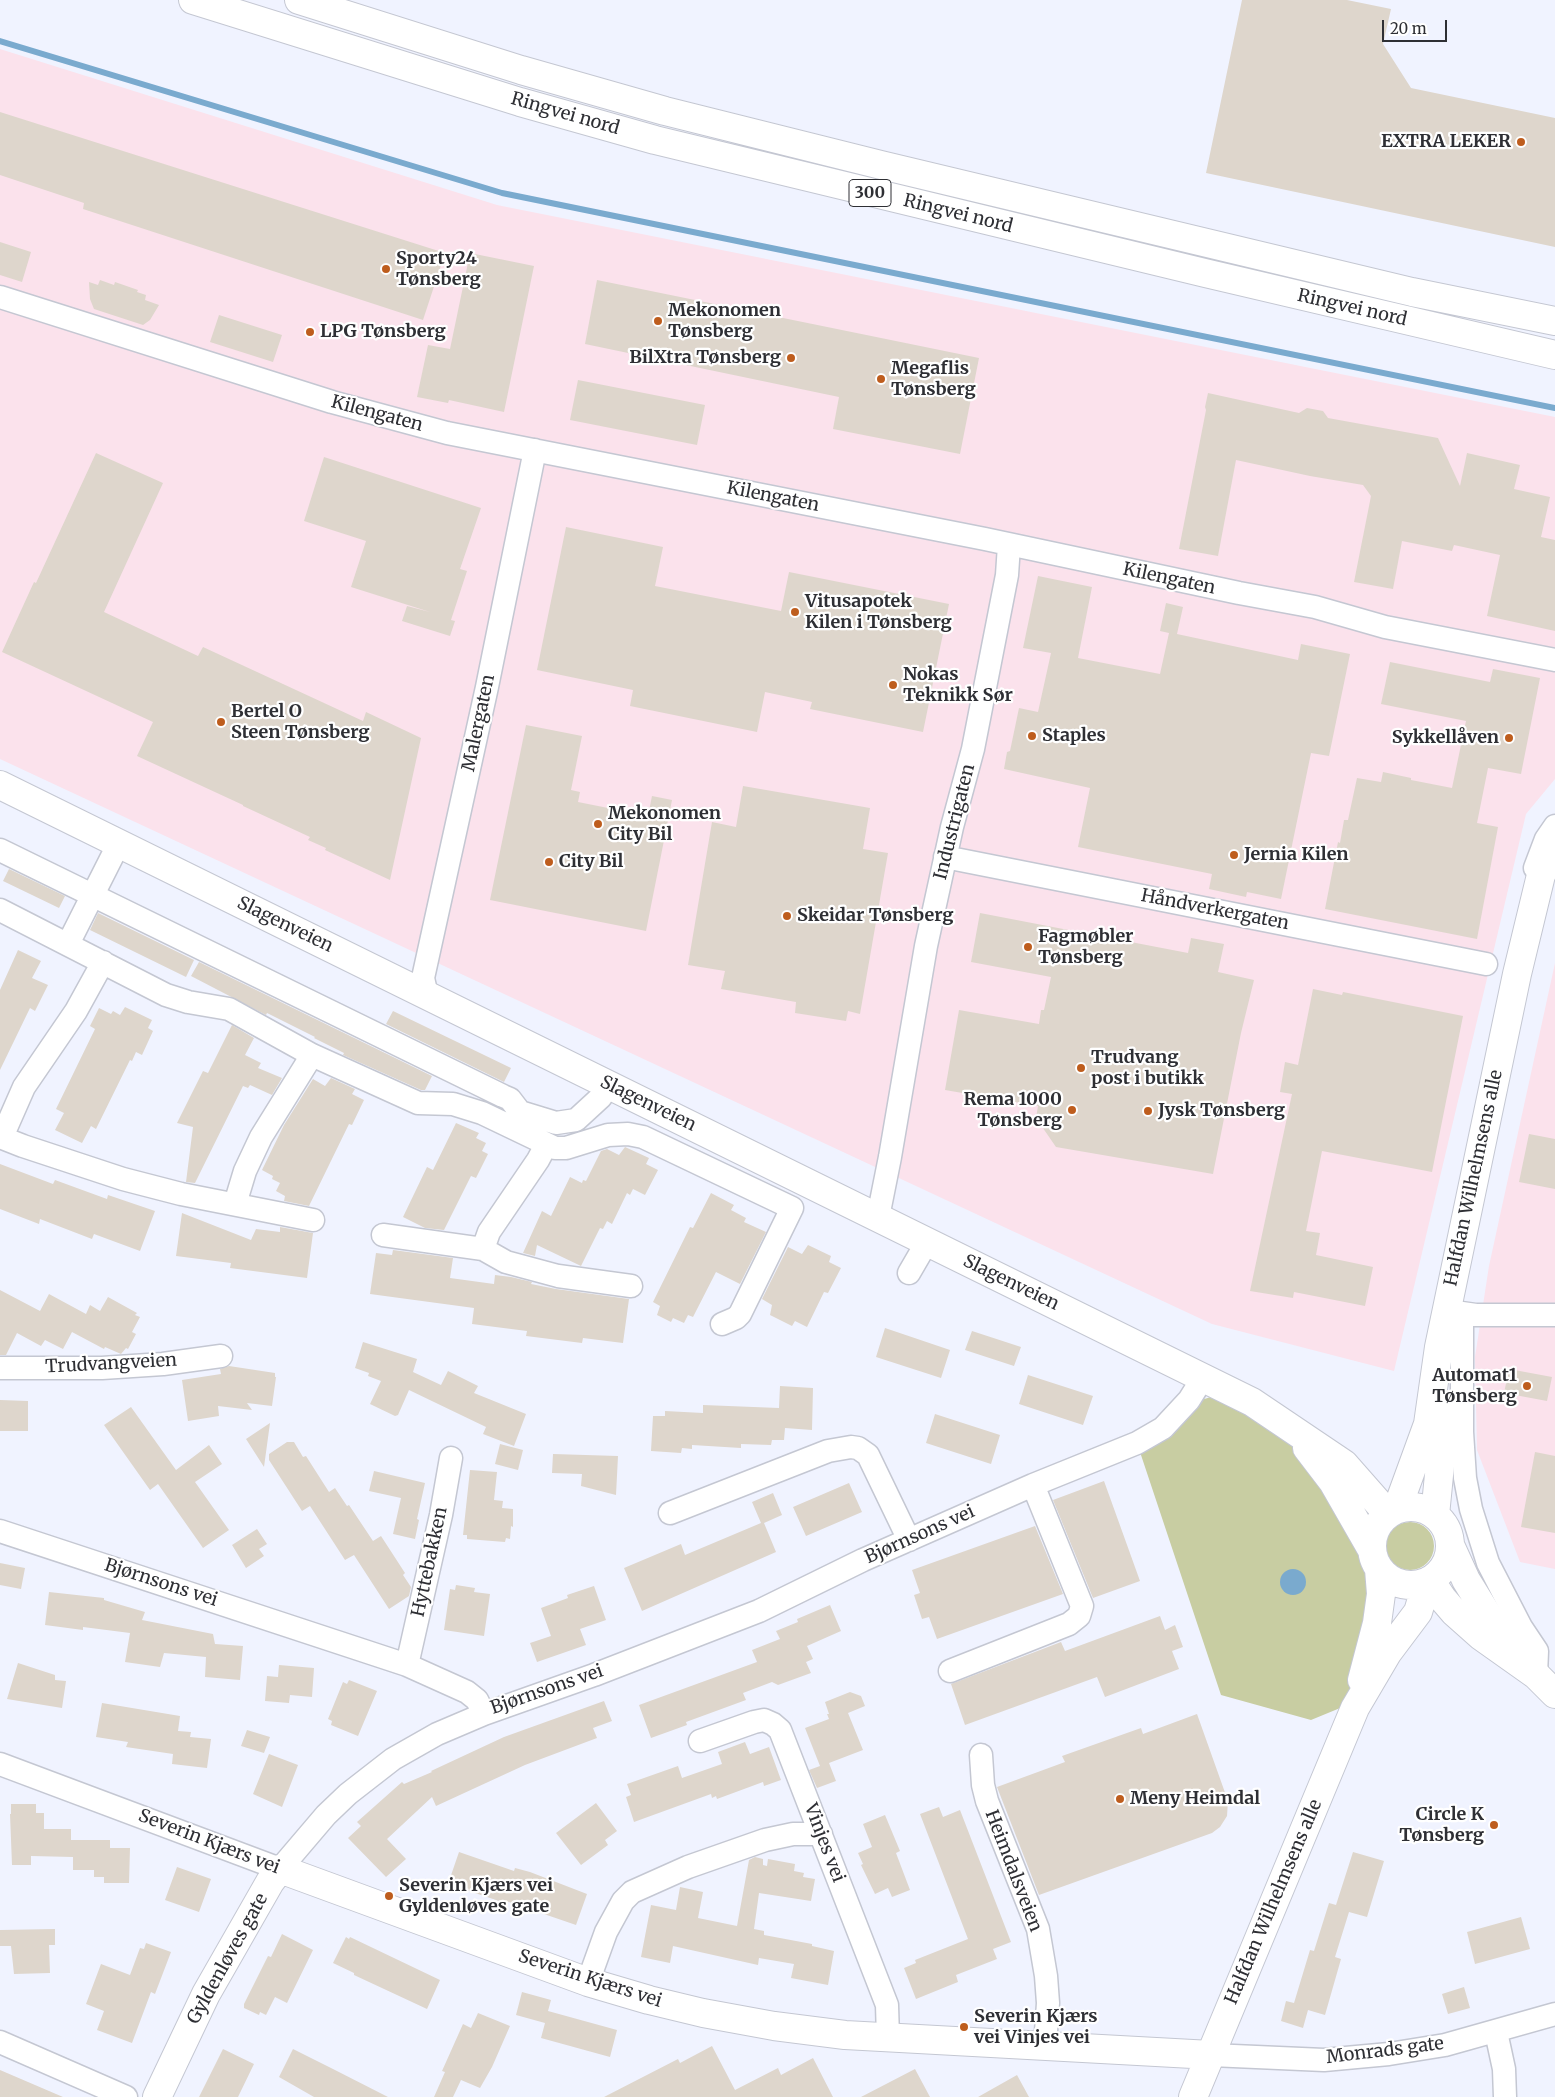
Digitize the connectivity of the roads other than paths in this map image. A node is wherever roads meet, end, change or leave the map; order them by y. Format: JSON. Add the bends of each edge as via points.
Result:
{"nodes":[{"id":1,"x":194,"y":0,"type":"edge"},
{"id":2,"x":299,"y":0,"type":"edge"},
{"id":3,"x":0,"y":297,"type":"edge"},
{"id":4,"x":1555,"y":321,"type":"edge"},
{"id":5,"x":1555,"y":355,"type":"edge"},
{"id":6,"x":535,"y":450,"type":"junction"},
{"id":7,"x":1009,"y":545,"type":"junction"},
{"id":8,"x":1555,"y":660,"type":"edge"},
{"id":9,"x":0,"y":785,"type":"edge"},
{"id":10,"x":1555,"y":826,"type":"edge"},
{"id":11,"x":119,"y":843,"type":"junction"},
{"id":12,"x":1555,"y":849,"type":"edge"},
{"id":13,"x":0,"y":850,"type":"edge"},
{"id":14,"x":945,"y":856,"type":"junction"},
{"id":15,"x":92,"y":894,"type":"junction"},
{"id":16,"x":1555,"y":895,"type":"edge"},
{"id":17,"x":0,"y":910,"type":"edge"},
{"id":18,"x":1531,"y":911,"type":"junction"},
{"id":19,"x":68,"y":944,"type":"junction"},
{"id":20,"x":103,"y":962,"type":"junction"},
{"id":21,"x":1486,"y":964,"type":"dead end"},
{"id":22,"x":427,"y":996,"type":"junction"},
{"id":23,"x":312,"y":1055,"type":"junction"},
{"id":24,"x":607,"y":1084,"type":"junction"},
{"id":25,"x":510,"y":1117,"type":"junction"},
{"id":26,"x":1,"y":1137,"type":"edge"},
{"id":27,"x":546,"y":1145,"type":"junction"},
{"id":28,"x":235,"y":1204,"type":"junction"},
{"id":29,"x":878,"y":1217,"type":"junction"},
{"id":30,"x":313,"y":1220,"type":"dead end"},
{"id":31,"x":383,"y":1234,"type":"dead end"},
{"id":32,"x":927,"y":1242,"type":"junction"},
{"id":33,"x":483,"y":1249,"type":"junction"},
{"id":34,"x":909,"y":1273,"type":"dead end"},
{"id":35,"x":631,"y":1286,"type":"dead end"},
{"id":36,"x":1462,"y":1313,"type":"junction"},
{"id":37,"x":1555,"y":1315,"type":"edge"},
{"id":38,"x":722,"y":1324,"type":"dead end"},
{"id":39,"x":221,"y":1356,"type":"dead end"},
{"id":40,"x":0,"y":1368,"type":"edge"},
{"id":41,"x":1204,"y":1376,"type":"junction"},
{"id":42,"x":1292,"y":1430,"type":"junction"},
{"id":43,"x":451,"y":1458,"type":"dead end"},
{"id":44,"x":1033,"y":1485,"type":"junction"},
{"id":45,"x":1393,"y":1511,"type":"junction"},
{"id":46,"x":670,"y":1514,"type":"dead end"},
{"id":47,"x":1435,"y":1516,"type":"junction"},
{"id":48,"x":0,"y":1531,"type":"edge"},
{"id":49,"x":909,"y":1540,"type":"junction"},
{"id":50,"x":1450,"y":1545,"type":"junction"},
{"id":51,"x":1375,"y":1560,"type":"junction"},
{"id":52,"x":1428,"y":1581,"type":"junction"},
{"id":53,"x":407,"y":1665,"type":"junction"},
{"id":54,"x":950,"y":1671,"type":"dead end"},
{"id":55,"x":1536,"y":1675,"type":"junction"},
{"id":56,"x":1555,"y":1694,"type":"edge"},
{"id":57,"x":1355,"y":1708,"type":"junction"},
{"id":58,"x":484,"y":1714,"type":"junction"},
{"id":59,"x":700,"y":1741,"type":"dead end"},
{"id":60,"x":981,"y":1755,"type":"dead end"},
{"id":61,"x":0,"y":1764,"type":"edge"},
{"id":62,"x":821,"y":1834,"type":"junction"},
{"id":63,"x":280,"y":1869,"type":"junction"},
{"id":64,"x":588,"y":1982,"type":"junction"},
{"id":65,"x":1555,"y":2014,"type":"edge"},
{"id":66,"x":1496,"y":2032,"type":"junction"},
{"id":67,"x":888,"y":2038,"type":"junction"},
{"id":68,"x":0,"y":2042,"type":"edge"},
{"id":69,"x":1045,"y":2046,"type":"junction"},
{"id":70,"x":1210,"y":2056,"type":"junction"},
{"id":71,"x":126,"y":2097,"type":"edge"},
{"id":72,"x":157,"y":2097,"type":"edge"},
{"id":73,"x":1194,"y":2097,"type":"edge"},
{"id":74,"x":1505,"y":2097,"type":"edge"}],
"edges":[{"from":1,"to":5,"type":"main road","name":"Ringvei nord","number":"300","via":[[520,102],[655,140]]},
{"from":2,"to":4,"type":"main road","name":"Ringvei nord","number":"300","via":[[521,70],[665,111],[1403,290]]},
{"from":3,"to":6,"type":"street","name":"Kilengaten","via":[[341,404],[447,433]]},
{"from":6,"to":7,"type":"street","name":"Kilengaten"},
{"from":6,"to":22,"type":"street","name":"Malergaten","via":[[423,978]]},
{"from":7,"to":8,"type":"street","name":"Kilengaten","via":[[1314,607],[1386,627]]},
{"from":7,"to":14,"type":"street","name":"Industrigaten","via":[[1007,575],[973,749]]},
{"from":9,"to":11,"type":"main road","name":"Slagenveien"},
{"from":10,"to":18,"type":"street","via":[[1534,869]]},
{"from":11,"to":15,"type":"street"},
{"from":11,"to":22,"type":"main road","name":"Slagenveien"},
{"from":12,"to":18,"type":"main road","name":"Halfdan Wilhelmsens alle","via":[[1541,875]]},
{"from":13,"to":15,"type":"street"},
{"from":14,"to":21,"type":"street","name":"Håndverkergaten"},
{"from":14,"to":29,"type":"street","name":"Industrigaten"},
{"from":15,"to":19,"type":"street"},
{"from":15,"to":25,"type":"street","via":[[510,1099]]},
{"from":16,"to":36,"type":"main road","name":"Halfdan Wilhelmsens alle","via":[[1539,952]]},
{"from":17,"to":19,"type":"street","name":"Slagenveien"},
{"from":18,"to":45,"type":"main road","name":"Halfdan Wilhelmsens alle","via":[[1439,1347],[1428,1424]]},
{"from":19,"to":20,"type":"street","name":"Slagenveien"},
{"from":20,"to":23,"type":"street","name":"Slagenveien","via":[[166,995],[229,1009]]},
{"from":20,"to":26,"type":"street","via":[[76,1011],[24,1087]]},
{"from":22,"to":24,"type":"main road","name":"Slagenveien"},
{"from":23,"to":25,"type":"street","name":"Slagenveien","via":[[418,1103],[453,1104]]},
{"from":23,"to":28,"type":"street","via":[[261,1137],[245,1171]]},
{"from":24,"to":25,"type":"street","via":[[601,1097],[576,1120],[556,1123]]},
{"from":24,"to":29,"type":"main road","name":"Slagenveien"},
{"from":25,"to":27,"type":"street","name":"Slagenveien"},
{"from":26,"to":28,"type":"street","via":[[123,1179]]},
{"from":27,"to":33,"type":"street","via":[[489,1232]]},
{"from":27,"to":38,"type":"street","name":"Slagenveien","via":[[566,1148],[608,1135],[643,1137],[792,1208],[740,1314]]},
{"from":28,"to":30,"type":"street"},
{"from":29,"to":32,"type":"main road","name":"Slagenveien"},
{"from":31,"to":33,"type":"street"},
{"from":32,"to":34,"type":"street"},
{"from":32,"to":41,"type":"main road","name":"Slagenveien"},
{"from":33,"to":35,"type":"street","via":[[506,1262],[558,1276]]},
{"from":36,"to":37,"type":"street"},
{"from":36,"to":47,"type":"main road","name":"Halfdan Wilhelmsens alle","via":[[1452,1356]]},
{"from":36,"to":55,"type":"street","via":[[1462,1432],[1471,1509],[1488,1563],[1537,1651]]},
{"from":39,"to":40,"type":"street","name":"Trudvangveien","via":[[102,1368]]},
{"from":41,"to":42,"type":"main road","name":"Slagenveien","via":[[1252,1402]]},
{"from":41,"to":44,"type":"street","name":"Bjørnsons vei","via":[[1189,1400],[1163,1428],[1137,1443]]},
{"from":42,"to":45,"type":"main road","name":"Slagenveien","via":[[1344,1464]]},
{"from":42,"to":51,"type":"main road","name":"Slagenveien","via":[[1333,1482]]},
{"from":43,"to":53,"type":"street","name":"Hyttebakken"},
{"from":44,"to":49,"type":"street","name":"Bjørnsons vei"},
{"from":44,"to":54,"type":"street","via":[[1082,1606],[1079,1616],[1069,1624]]},
{"from":45,"to":47,"type":"main road","via":[[1410,1507],[1424,1509]]},
{"from":45,"to":51,"type":"main road","via":[[1375,1530],[1372,1540]]},
{"from":46,"to":49,"type":"street","via":[[828,1451],[851,1447],[868,1455]]},
{"from":47,"to":50,"type":"main road","via":[[1446,1529]]},
{"from":48,"to":53,"type":"street","name":"Bjørnsons vei"},
{"from":49,"to":58,"type":"street","name":"Bjørnsons vei","via":[[759,1611]]},
{"from":50,"to":52,"type":"main road","via":[[1444,1567]]},
{"from":50,"to":55,"type":"main road","via":[[1466,1580],[1492,1622]]},
{"from":51,"to":52,"type":"main road","via":[[1397,1583],[1412,1585]]},
{"from":51,"to":57,"type":"main road","name":"Halfdan Wilhelmsens alle","via":[[1381,1594],[1378,1623]]},
{"from":52,"to":55,"type":"main road","via":[[1454,1612]]},
{"from":52,"to":57,"type":"main road","name":"Halfdan Wilhelmsens alle","via":[[1418,1612],[1388,1652]]},
{"from":53,"to":58,"type":"street","name":"Bjørnsons vei","via":[[467,1692],[477,1700]]},
{"from":55,"to":56,"type":"main road"},
{"from":57,"to":70,"type":"main road","name":"Halfdan Wilhelmsens alle"},
{"from":58,"to":63,"type":"street","name":"Gyldenløves gate","via":[[437,1734],[393,1759],[326,1815]]},
{"from":59,"to":62,"type":"street","name":"Vinjes vei","via":[[754,1722],[764,1720],[773,1724],[780,1730]]},
{"from":60,"to":69,"type":"street","name":"Heimdalsveien","via":[[987,1801],[1038,1929],[1048,2003]]},
{"from":61,"to":63,"type":"street","name":"Severin Kjærs vei"},
{"from":62,"to":64,"type":"street","via":[[793,1834],[765,1840],[660,1878],[632,1892],[606,1932]]},
{"from":62,"to":67,"type":"street","name":"Vinjes vei","via":[[887,2005]]},
{"from":63,"to":64,"type":"main road","name":"Severin Kjærs vei"},
{"from":63,"to":72,"type":"main road","name":"Gyldenløves gate","via":[[206,1994]]},
{"from":64,"to":67,"type":"main road","name":"Severin Kjærs vei","via":[[649,2000],[783,2027]]},
{"from":65,"to":66,"type":"street","name":"Monrads gate"},
{"from":66,"to":70,"type":"street","name":"Monrads gate","via":[[1446,2045],[1324,2060]]},
{"from":66,"to":74,"type":"street","via":[[1504,2069]]},
{"from":67,"to":69,"type":"main road","name":"Severin Kjærs vei"},
{"from":68,"to":71,"type":"street"},
{"from":69,"to":70,"type":"main road","name":"Severin Kjærs vei"},
{"from":70,"to":73,"type":"main road","name":"Halfdan Wilhelmsens alle"}]}
